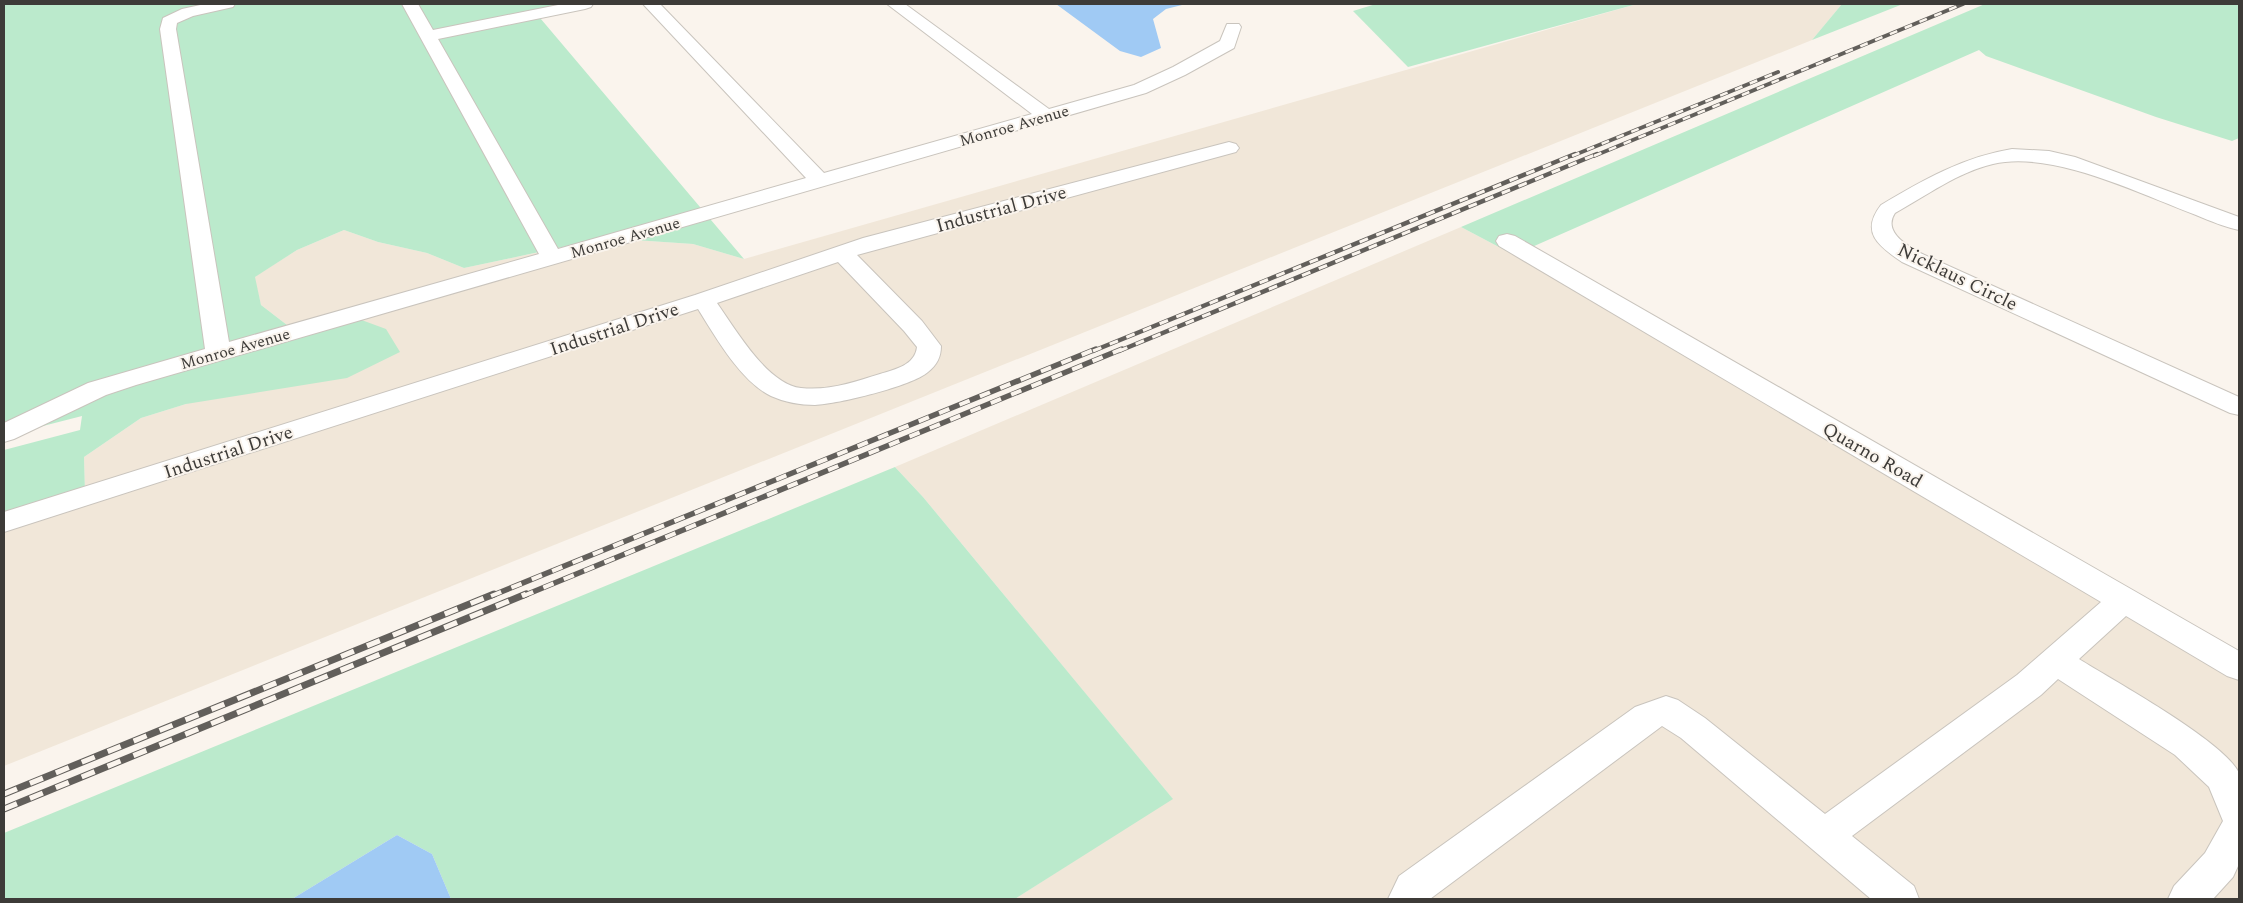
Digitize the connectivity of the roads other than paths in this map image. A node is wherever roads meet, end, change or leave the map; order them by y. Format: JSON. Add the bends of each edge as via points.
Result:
{"nodes":[{"id":1,"x":227,"y":4,"type":"edge"},
{"id":2,"x":410,"y":4,"type":"edge"},
{"id":3,"x":585,"y":4,"type":"edge"},
{"id":4,"x":652,"y":4,"type":"edge"},
{"id":5,"x":895,"y":4,"type":"edge"},
{"id":6,"x":1233,"y":27,"type":"dead end"},
{"id":7,"x":428,"y":36,"type":"junction"},
{"id":8,"x":1046,"y":116,"type":"junction"},
{"id":9,"x":1229,"y":148,"type":"dead end"},
{"id":10,"x":820,"y":181,"type":"junction"},
{"id":11,"x":2239,"y":224,"type":"edge"},
{"id":12,"x":1507,"y":241,"type":"dead end"},
{"id":13,"x":842,"y":253,"type":"junction"},
{"id":14,"x":552,"y":258,"type":"junction"},
{"id":15,"x":703,"y":300,"type":"junction"},
{"id":16,"x":218,"y":353,"type":"junction"},
{"id":17,"x":2239,"y":407,"type":"edge"},
{"id":18,"x":4,"y":433,"type":"edge"},
{"id":19,"x":4,"y":522,"type":"edge"},
{"id":20,"x":2124,"y":600,"type":"junction"},
{"id":21,"x":2056,"y":660,"type":"junction"},
{"id":22,"x":2239,"y":667,"type":"edge"},
{"id":23,"x":2239,"y":815,"type":"edge"},
{"id":24,"x":2239,"y":828,"type":"edge"},
{"id":25,"x":1824,"y":836,"type":"junction"},
{"id":26,"x":1406,"y":899,"type":"edge"},
{"id":27,"x":1900,"y":899,"type":"edge"},
{"id":28,"x":2188,"y":899,"type":"edge"}],
"edges":[{"from":1,"to":16,"type":"street","via":[[176,16],[169,21],[168,29]]},
{"from":2,"to":7,"type":"street"},
{"from":3,"to":7,"type":"street"},
{"from":4,"to":10,"type":"street"},
{"from":5,"to":8,"type":"street"},
{"from":6,"to":8,"type":"street","name":"Monroe Avenue","via":[[1228,44],[1171,75],[1140,89]]},
{"from":7,"to":14,"type":"street"},
{"from":8,"to":10,"type":"street","name":"Monroe Avenue"},
{"from":9,"to":13,"type":"street","name":"Industrial Drive"},
{"from":10,"to":14,"type":"street","name":"Monroe Avenue"},
{"from":11,"to":17,"type":"street","name":"Nicklaus Circle","via":[[2073,163],[2019,154],[1973,164],[1888,210],[1880,221],[1887,239],[1910,257]]},
{"from":12,"to":20,"type":"street","name":"Quarno Road"},
{"from":13,"to":15,"type":"street","name":"Industrial Drive"},
{"from":13,"to":15,"type":"street","via":[[929,346],[928,356],[918,368],[829,396],[800,396],[778,390],[750,365]]},
{"from":14,"to":16,"type":"street","name":"Monroe Avenue"},
{"from":15,"to":19,"type":"street","name":"Industrial Drive"},
{"from":16,"to":18,"type":"street","name":"Monroe Avenue","via":[[97,389]]},
{"from":20,"to":21,"type":"street"},
{"from":20,"to":22,"type":"street","name":"Quarno Road"},
{"from":21,"to":23,"type":"street","via":[[2187,745],[2223,777]]},
{"from":21,"to":25,"type":"street","via":[[2029,685]]},
{"from":24,"to":28,"type":"street","via":[[2219,865]]},
{"from":25,"to":26,"type":"street","via":[[1694,728],[1666,710],[1647,717],[1413,889]]},
{"from":25,"to":27,"type":"street"}]}
